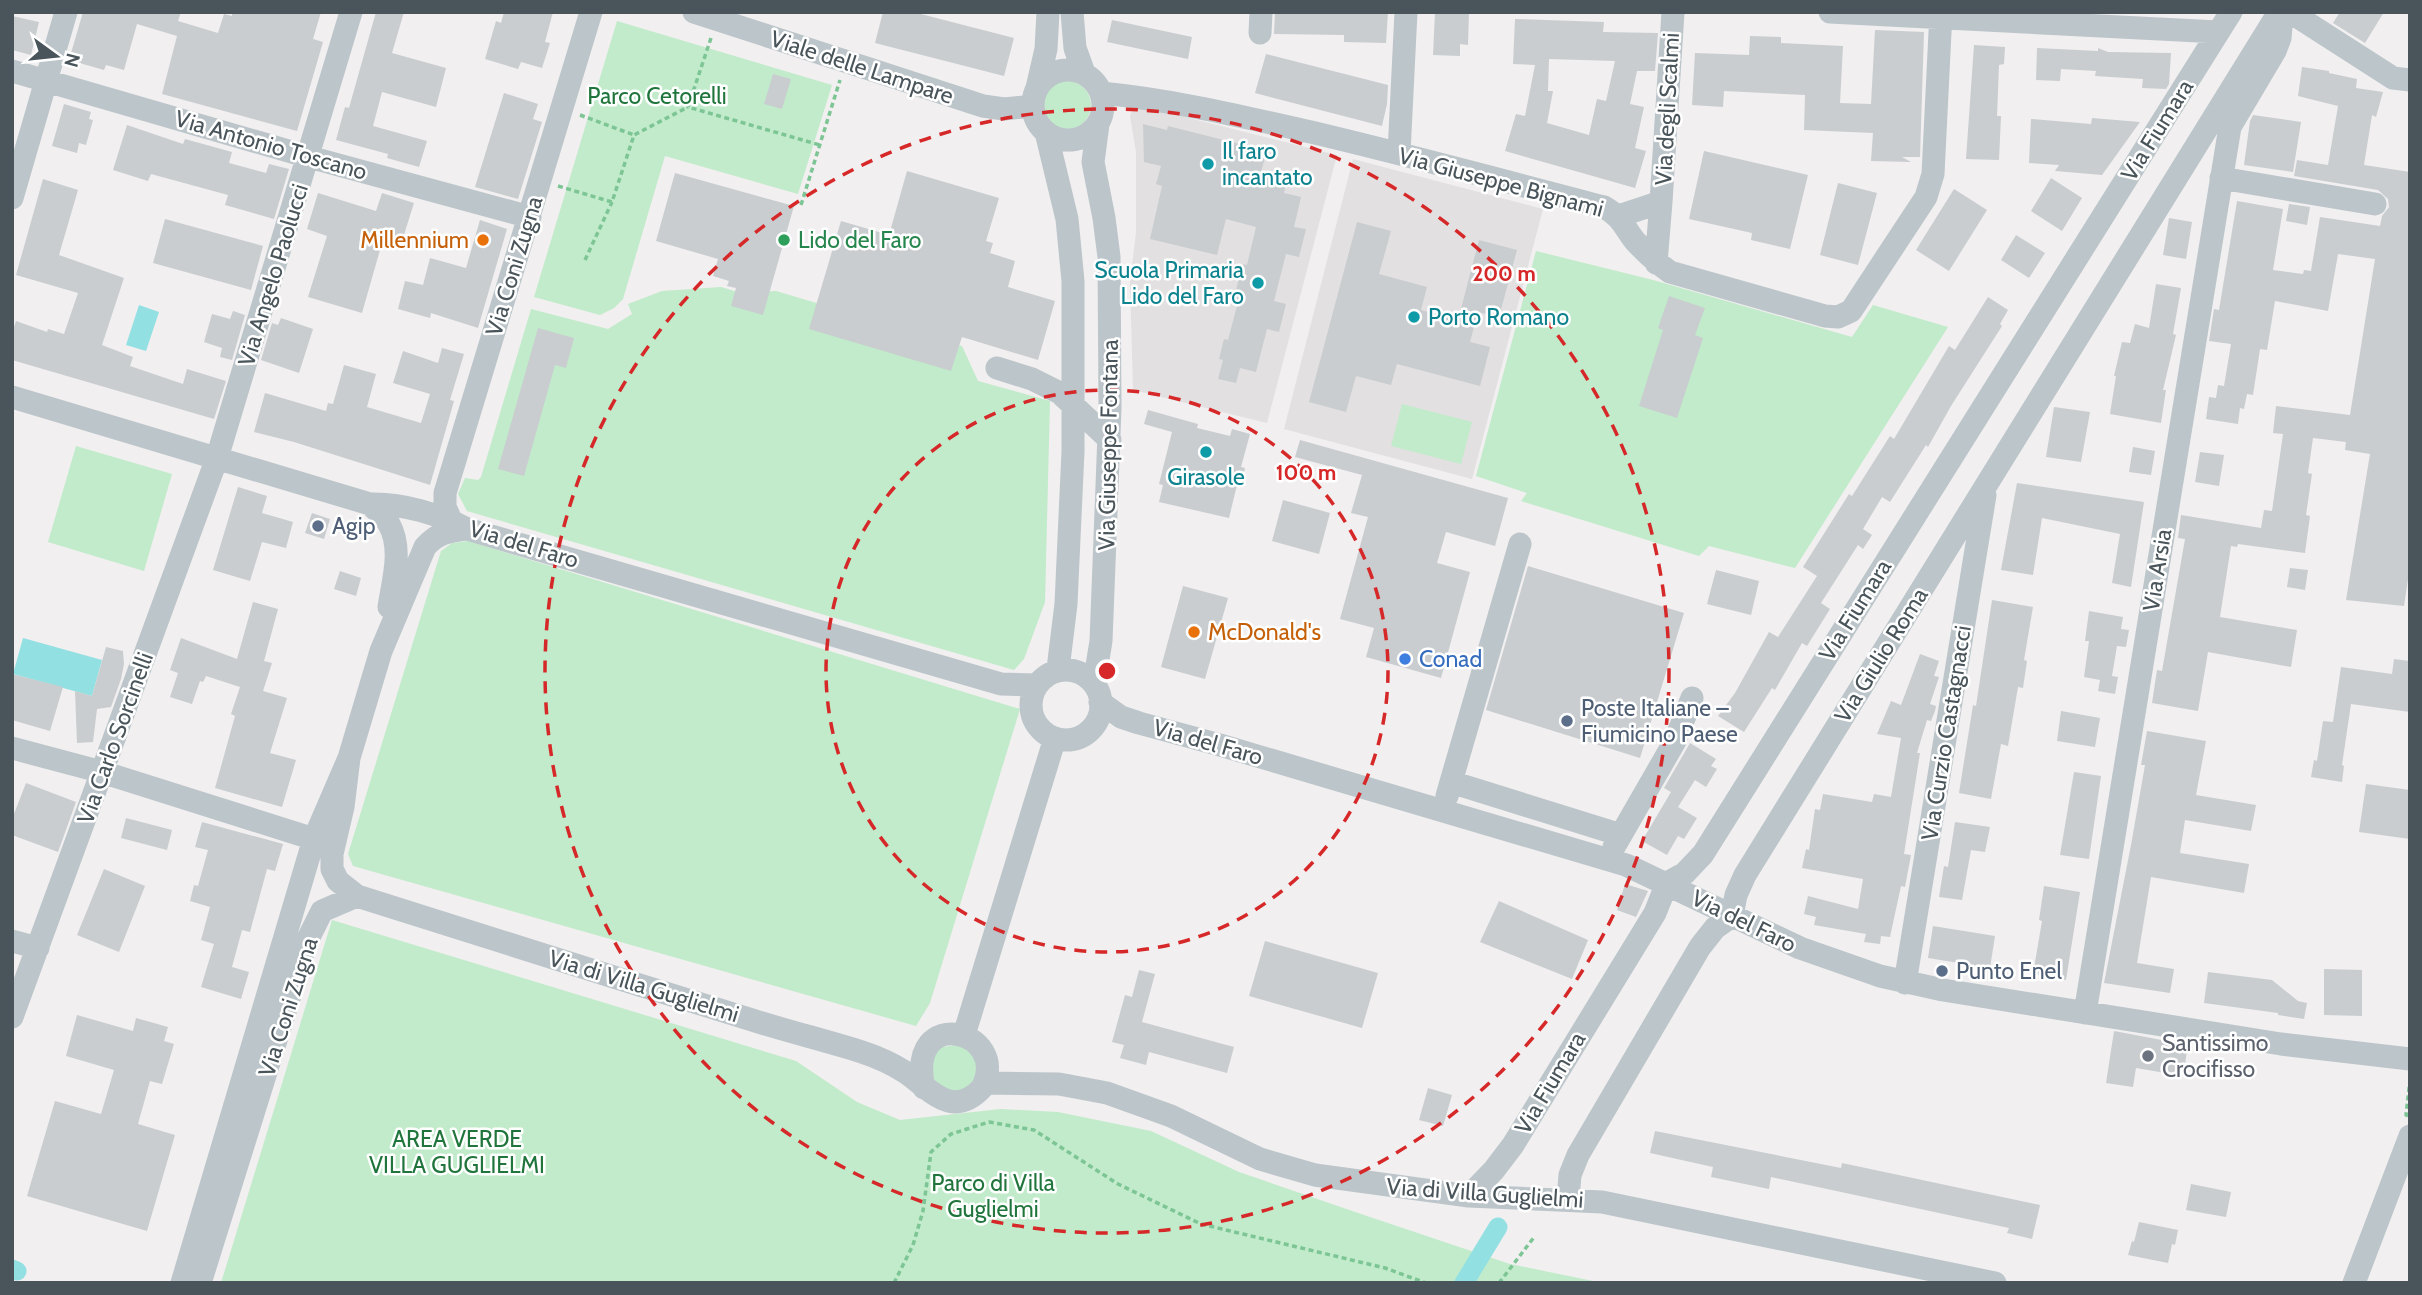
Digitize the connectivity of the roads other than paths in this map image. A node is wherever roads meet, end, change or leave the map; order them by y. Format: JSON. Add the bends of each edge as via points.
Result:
{"nodes":[{"id":1,"x":66,"y":12,"type":"edge"},
{"id":2,"x":351,"y":12,"type":"edge"},
{"id":3,"x":591,"y":12,"type":"edge"},
{"id":4,"x":694,"y":12,"type":"edge"},
{"id":5,"x":1048,"y":12,"type":"edge"},
{"id":6,"x":1072,"y":12,"type":"edge"},
{"id":7,"x":1406,"y":12,"type":"edge"},
{"id":8,"x":1672,"y":12,"type":"edge"},
{"id":9,"x":1830,"y":12,"type":"edge"},
{"id":10,"x":2231,"y":12,"type":"edge"},
{"id":11,"x":2281,"y":12,"type":"edge"},
{"id":12,"x":2290,"y":12,"type":"edge"},
{"id":13,"x":1941,"y":15,"type":"edge"},
{"id":14,"x":2218,"y":32,"type":"junction"},
{"id":15,"x":12,"y":71,"type":"edge"},
{"id":16,"x":1084,"y":74,"type":"junction"},
{"id":17,"x":47,"y":80,"type":"junction"},
{"id":18,"x":2410,"y":80,"type":"edge"},
{"id":19,"x":1101,"y":93,"type":"junction"},
{"id":20,"x":1035,"y":97,"type":"junction"},
{"id":21,"x":2222,"y":122,"type":"junction"},
{"id":22,"x":1098,"y":124,"type":"junction"},
{"id":23,"x":1046,"y":132,"type":"junction"},
{"id":24,"x":1399,"y":153,"type":"junction"},
{"id":25,"x":309,"y":157,"type":"junction"},
{"id":26,"x":2221,"y":178,"type":"junction"},
{"id":27,"x":12,"y":198,"type":"edge"},
{"id":28,"x":1661,"y":202,"type":"junction"},
{"id":29,"x":2375,"y":204,"type":"dead end"},
{"id":30,"x":1619,"y":216,"type":"junction"},
{"id":31,"x":530,"y":217,"type":"junction"},
{"id":32,"x":1656,"y":263,"type":"junction"},
{"id":33,"x":997,"y":368,"type":"dead end"},
{"id":34,"x":12,"y":397,"type":"edge"},
{"id":35,"x":1074,"y":405,"type":"junction"},
{"id":36,"x":1110,"y":440,"type":"junction"},
{"id":37,"x":217,"y":458,"type":"junction"},
{"id":38,"x":1987,"y":484,"type":"junction"},
{"id":39,"x":370,"y":504,"type":"junction"},
{"id":40,"x":459,"y":525,"type":"junction"},
{"id":41,"x":1520,"y":544,"type":"dead end"},
{"id":42,"x":381,"y":651,"type":"junction"},
{"id":43,"x":1058,"y":669,"type":"junction"},
{"id":44,"x":1037,"y":685,"type":"junction"},
{"id":45,"x":1097,"y":693,"type":"junction"},
{"id":46,"x":1692,"y":698,"type":"dead end"},
{"id":47,"x":1055,"y":738,"type":"junction"},
{"id":48,"x":12,"y":748,"type":"edge"},
{"id":49,"x":349,"y":758,"type":"junction"},
{"id":50,"x":102,"y":772,"type":"junction"},
{"id":51,"x":1451,"y":782,"type":"junction"},
{"id":52,"x":1443,"y":811,"type":"junction"},
{"id":53,"x":1621,"y":835,"type":"junction"},
{"id":54,"x":314,"y":839,"type":"junction"},
{"id":55,"x":1607,"y":859,"type":"junction"},
{"id":56,"x":1667,"y":883,"type":"junction"},
{"id":57,"x":358,"y":896,"type":"junction"},
{"id":58,"x":1732,"y":916,"type":"junction"},
{"id":59,"x":12,"y":941,"type":"edge"},
{"id":60,"x":38,"y":948,"type":"junction"},
{"id":61,"x":1905,"y":983,"type":"junction"},
{"id":62,"x":2085,"y":1013,"type":"junction"},
{"id":63,"x":12,"y":1017,"type":"edge"},
{"id":64,"x":964,"y":1035,"type":"junction"},
{"id":65,"x":2410,"y":1059,"type":"edge"},
{"id":66,"x":985,"y":1083,"type":"junction"},
{"id":67,"x":924,"y":1088,"type":"junction"},
{"id":68,"x":2410,"y":1136,"type":"edge"},
{"id":69,"x":1469,"y":1196,"type":"junction"},
{"id":70,"x":1568,"y":1199,"type":"junction"},
{"id":71,"x":182,"y":1283,"type":"edge"},
{"id":72,"x":200,"y":1283,"type":"edge"},
{"id":73,"x":1996,"y":1283,"type":"edge"},
{"id":74,"x":2354,"y":1283,"type":"edge"}],
"edges":[{"from":1,"to":17,"type":"street"},
{"from":2,"to":25,"type":"street","name":"Via Angelo Paolucci"},
{"from":3,"to":31,"type":"street","name":"Via Coni Zugna"},
{"from":4,"to":20,"type":"street","name":"Viale delle Lampare","via":[[983,106],[1011,109]]},
{"from":5,"to":20,"type":"street"},
{"from":6,"to":16,"type":"street","via":[[1075,48]]},
{"from":7,"to":24,"type":"street"},
{"from":8,"to":28,"type":"street","name":"Via degli Scalmi"},
{"from":9,"to":13,"type":"street"},
{"from":10,"to":14,"type":"street","name":"Via Fiumara"},
{"from":11,"to":21,"type":"street","name":"Via Arsia"},
{"from":12,"to":18,"type":"street","via":[[2393,78]]},
{"from":13,"to":14,"type":"street"},
{"from":13,"to":32,"type":"street","name":"Via Giuseppe Bignami","via":[[1933,174],[1926,197],[1852,311],[1825,316],[1670,272]]},
{"from":14,"to":56,"type":"street","name":"Via Fiumara","via":[[1703,854],[1685,873]]},
{"from":15,"to":17,"type":"street","name":"Via Antonio Toscano"},
{"from":16,"to":19,"type":"street"},
{"from":16,"to":20,"type":"street","via":[[1062,70],[1052,74]]},
{"from":17,"to":25,"type":"street","name":"Via Antonio Toscano"},
{"from":17,"to":27,"type":"street"},
{"from":19,"to":22,"type":"street"},
{"from":19,"to":24,"type":"street","name":"Via Giuseppe Bignami","via":[[1194,105]]},
{"from":20,"to":23,"type":"street","via":[[1034,116]]},
{"from":21,"to":26,"type":"street","name":"Via Arsia"},
{"from":21,"to":38,"type":"street","name":"Via Giulio Roma"},
{"from":22,"to":23,"type":"street","via":[[1090,133],[1068,140]]},
{"from":22,"to":36,"type":"street","name":"Via Giuseppe Fontana","via":[[1093,155],[1109,257]]},
{"from":23,"to":35,"type":"street","name":"Via Giuseppe Fontana","via":[[1071,245]]},
{"from":24,"to":30,"type":"street","name":"Via Giuseppe Bignami","via":[[1604,207]]},
{"from":25,"to":31,"type":"street","name":"Via Antonio Toscano"},
{"from":25,"to":37,"type":"street","name":"Via Angelo Paolucci"},
{"from":26,"to":29,"type":"street"},
{"from":26,"to":62,"type":"street","name":"Via Arsia"},
{"from":28,"to":30,"type":"street","name":"Via degli Scalmi"},
{"from":28,"to":32,"type":"street"},
{"from":30,"to":32,"type":"street","name":"Via Giuseppe Bignami"},
{"from":31,"to":40,"type":"street","name":"Via Coni Zugna","via":[[445,493],[445,508]]},
{"from":33,"to":35,"type":"street","via":[[1042,384]]},
{"from":34,"to":37,"type":"street","name":"Via del Faro"},
{"from":35,"to":36,"type":"street"},
{"from":35,"to":43,"type":"street","name":"Via Giuseppe Fontana","via":[[1066,604]]},
{"from":36,"to":45,"type":"street","name":"Via Giuseppe Fontana"},
{"from":37,"to":39,"type":"street","name":"Via del Faro"},
{"from":37,"to":50,"type":"street","name":"Via Carlo Sorcinelli"},
{"from":38,"to":58,"type":"street","name":"Via Giulio Roma","via":[[1745,875]]},
{"from":38,"to":61,"type":"street","name":"Via Curzio Castagnacci"},
{"from":39,"to":40,"type":"street","name":"Via del Faro","via":[[389,503]]},
{"from":39,"to":42,"type":"street","name":"Via Coni Zugna","via":[[388,522],[397,542]]},
{"from":40,"to":42,"type":"street","name":"Via Coni Zugna","via":[[425,547]]},
{"from":40,"to":44,"type":"street","name":"Via del Faro","via":[[1001,684]]},
{"from":41,"to":51,"type":"street"},
{"from":42,"to":49,"type":"street","name":"Via Coni Zugna"},
{"from":43,"to":44,"type":"street"},
{"from":43,"to":45,"type":"street","via":[[1082,673]]},
{"from":44,"to":47,"type":"street","via":[[1031,704],[1033,716],[1039,727]]},
{"from":45,"to":47,"type":"street","via":[[1095,723],[1087,733],[1072,740]]},
{"from":45,"to":52,"type":"street","name":"Via del Faro","via":[[1113,712],[1129,720]]},
{"from":46,"to":53,"type":"street","via":[[1675,741]]},
{"from":47,"to":64,"type":"street"},
{"from":48,"to":50,"type":"street"},
{"from":49,"to":54,"type":"street","name":"Via Coni Zugna"},
{"from":49,"to":57,"type":"street","name":"Via Coni Zugna","via":[[332,869],[338,881]]},
{"from":50,"to":54,"type":"street"},
{"from":50,"to":60,"type":"street","name":"Via Carlo Sorcinelli"},
{"from":51,"to":52,"type":"street"},
{"from":51,"to":53,"type":"street"},
{"from":52,"to":55,"type":"street","name":"Via del Faro"},
{"from":53,"to":55,"type":"street"},
{"from":54,"to":71,"type":"street","name":"Via Coni Zugna"},
{"from":55,"to":56,"type":"street","name":"Via del Faro"},
{"from":56,"to":58,"type":"street","name":"Via del Faro"},
{"from":56,"to":69,"type":"street","name":"Via Fiumara","via":[[1655,913],[1513,1145]]},
{"from":57,"to":67,"type":"street","name":"Via di Villa Guglielmi","via":[[874,1056]]},
{"from":57,"to":72,"type":"street","name":"Via Coni Zugna","via":[[322,911],[307,941]]},
{"from":58,"to":61,"type":"street","name":"Via del Faro","via":[[1812,953]]},
{"from":58,"to":70,"type":"street","via":[[1700,947],[1580,1151],[1570,1175]]},
{"from":59,"to":60,"type":"street"},
{"from":60,"to":63,"type":"street","name":"Via Carlo Sorcinelli"},
{"from":61,"to":62,"type":"street","name":"Via del Faro"},
{"from":62,"to":65,"type":"street","name":"Via del Faro","via":[[2320,1050]]},
{"from":64,"to":66,"type":"street","via":[[984,1054]]},
{"from":64,"to":67,"type":"street","via":[[942,1035],[926,1047],[920,1065]]},
{"from":66,"to":67,"type":"street","via":[[978,1093],[961,1101],[945,1101]]},
{"from":66,"to":69,"type":"street","name":"Via di Villa Guglielmi","via":[[1059,1084],[1094,1090],[1147,1106],[1293,1170]]},
{"from":68,"to":74,"type":"street"},
{"from":69,"to":70,"type":"street","name":"Via di Villa Guglielmi"},
{"from":70,"to":73,"type":"street","name":"Via di Villa Guglielmi","via":[[1602,1202]]}]}
